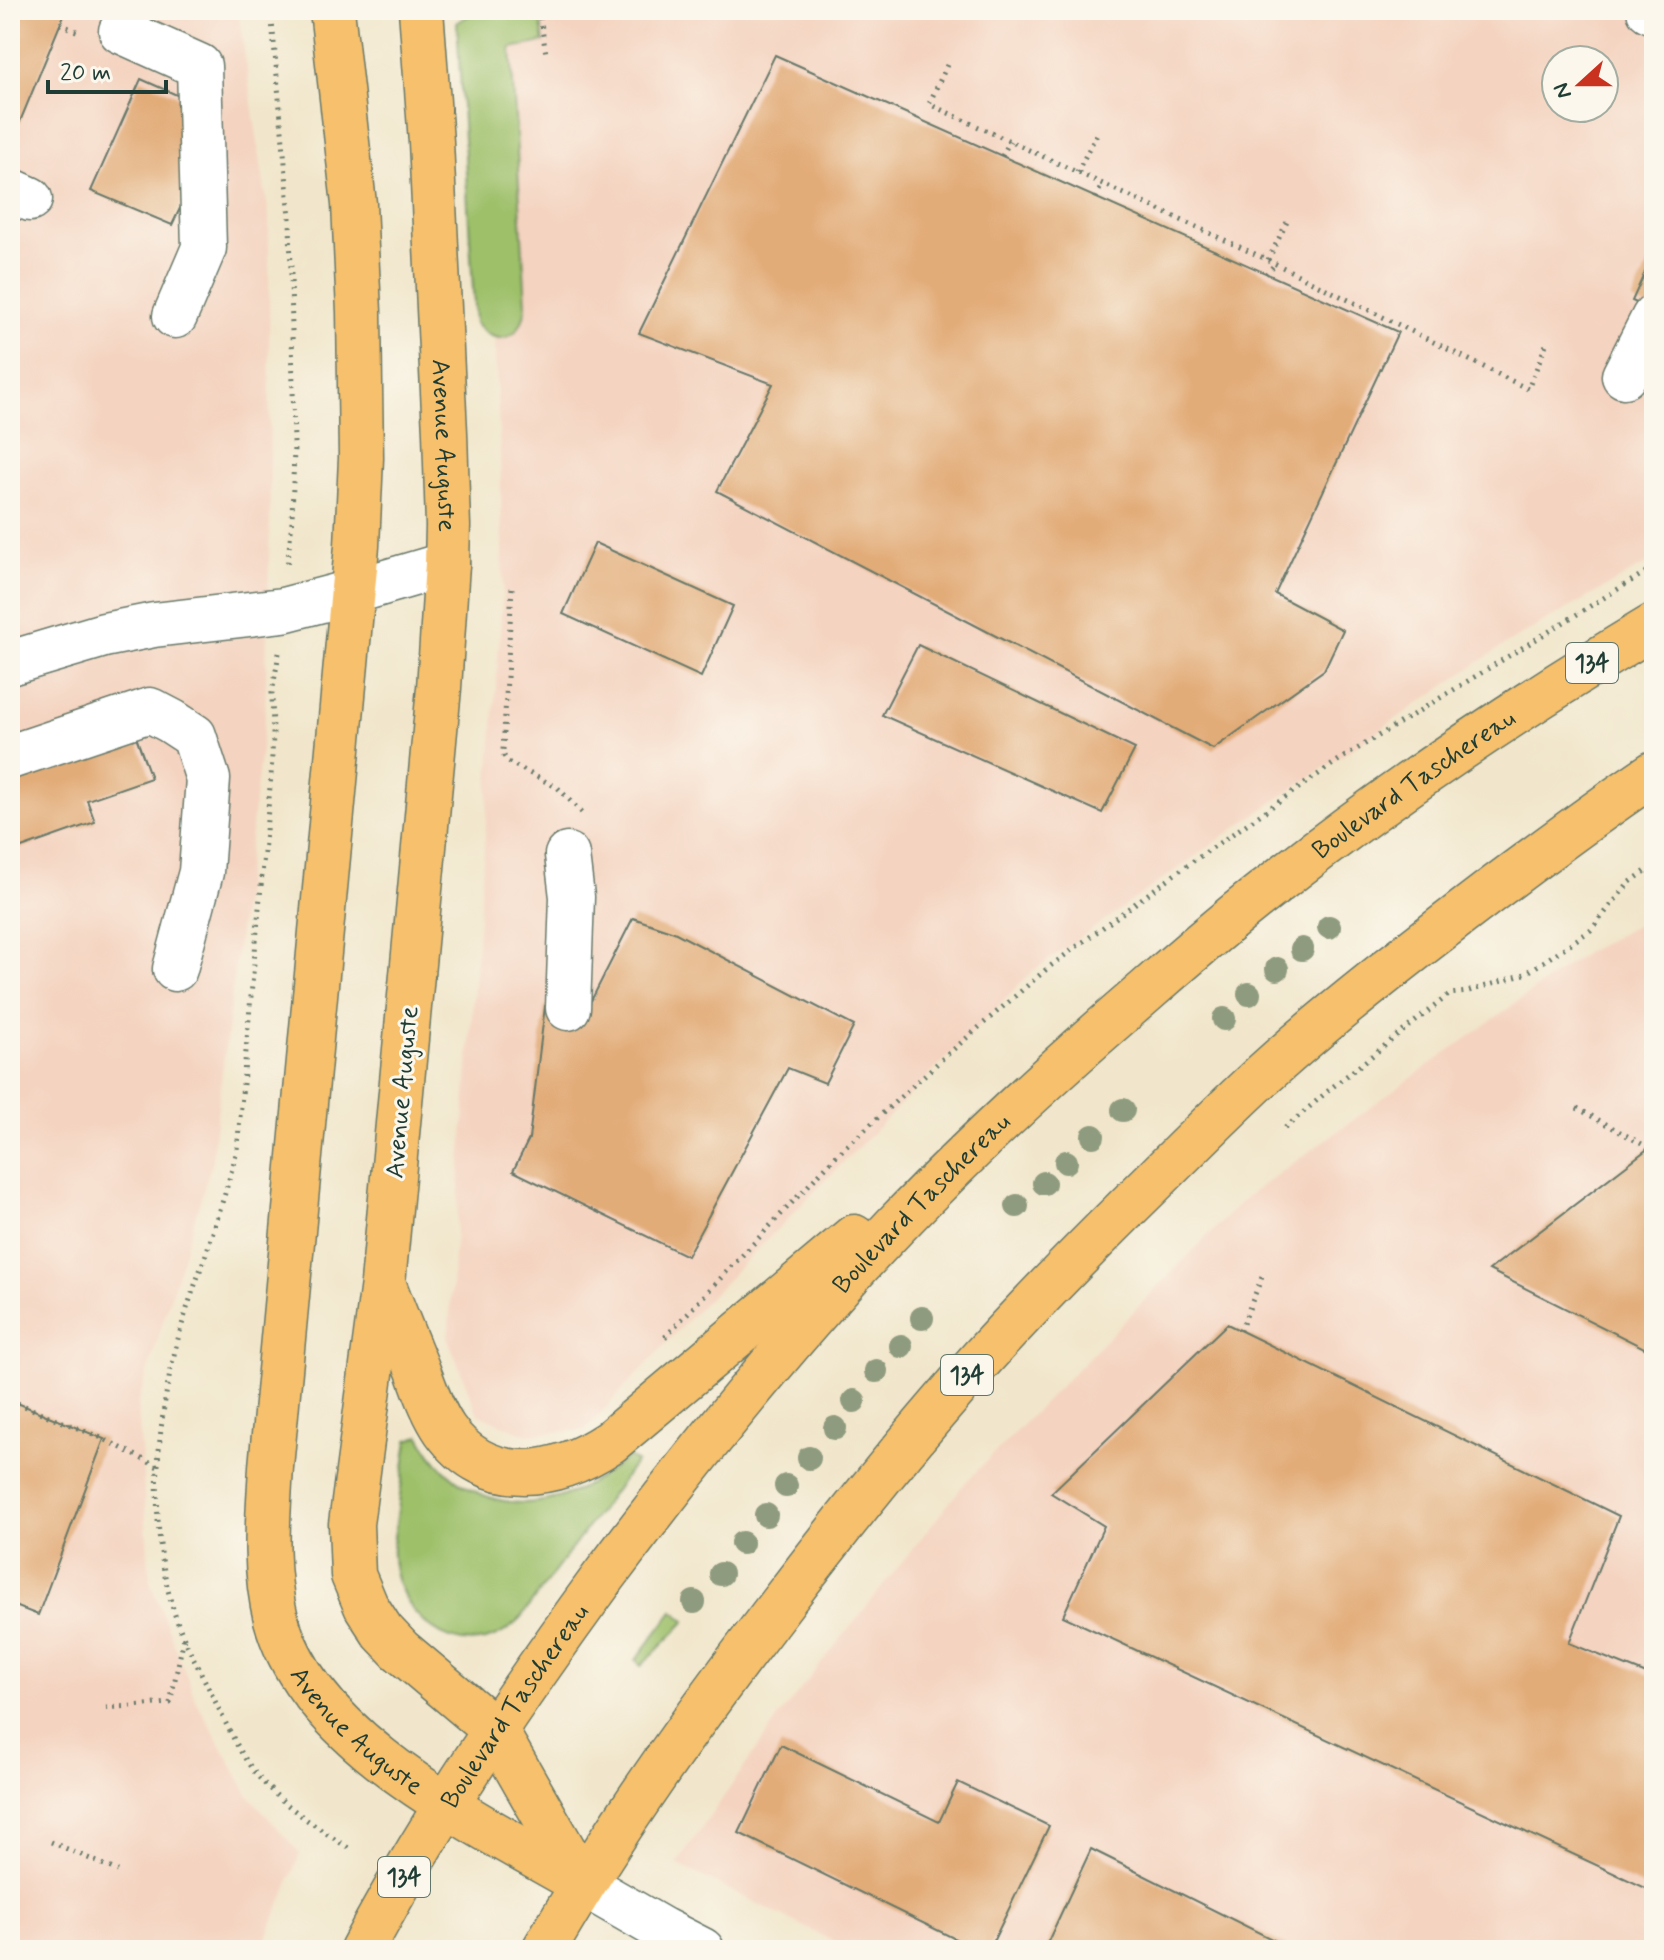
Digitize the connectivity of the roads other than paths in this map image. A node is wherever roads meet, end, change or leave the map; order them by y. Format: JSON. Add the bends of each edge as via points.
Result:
{"nodes":[{"id":1,"x":332,"y":10,"type":"edge"},
{"id":2,"x":421,"y":10,"type":"edge"},
{"id":3,"x":121,"y":31,"type":"dead end"},
{"id":4,"x":175,"y":316,"type":"dead end"},
{"id":5,"x":1654,"y":317,"type":"edge"},
{"id":6,"x":1624,"y":376,"type":"dead end"},
{"id":7,"x":447,"y":564,"type":"junction"},
{"id":8,"x":352,"y":592,"type":"junction"},
{"id":9,"x":1654,"y":626,"type":"edge"},
{"id":10,"x":10,"y":663,"type":"edge"},
{"id":11,"x":10,"y":757,"type":"edge"},
{"id":12,"x":1654,"y":773,"type":"edge"},
{"id":13,"x":567,"y":855,"type":"dead end"},
{"id":14,"x":175,"y":969,"type":"dead end"},
{"id":15,"x":568,"y":1008,"type":"dead end"},
{"id":16,"x":1062,"y":1064,"type":"junction"},
{"id":17,"x":383,"y":1283,"type":"junction"},
{"id":18,"x":495,"y":1730,"type":"junction"},
{"id":19,"x":447,"y":1805,"type":"junction"},
{"id":20,"x":583,"y":1884,"type":"junction"},
{"id":21,"x":362,"y":1950,"type":"edge"},
{"id":22,"x":544,"y":1950,"type":"edge"},
{"id":23,"x":702,"y":1950,"type":"edge"}],
"edges":[{"from":1,"to":8,"type":"main road","name":"Avenue Auguste","via":[[354,204],[359,312],[361,458]]},
{"from":2,"to":7,"type":"main road","name":"Avenue Auguste","via":[[445,433]]},
{"from":3,"to":4,"type":"street","via":[[199,66],[204,248]]},
{"from":5,"to":6,"type":"street"},
{"from":7,"to":8,"type":"street"},
{"from":7,"to":17,"type":"main road","name":"Avenue Auguste"},
{"from":8,"to":10,"type":"street","via":[[283,610],[129,630]]},
{"from":8,"to":19,"type":"main road","name":"Avenue Auguste","via":[[271,1467],[267,1570],[283,1640],[312,1693],[361,1743]]},
{"from":9,"to":16,"type":"main road","name":"Boulevard Taschereau","number":"134","via":[[1485,732],[1363,817],[1222,926]]},
{"from":11,"to":14,"type":"street","via":[[150,710],[194,736],[208,779],[201,872]]},
{"from":12,"to":20,"type":"main road","number":"134","via":[[1449,923],[1308,1036],[1061,1273],[982,1358],[814,1561],[704,1705]]},
{"from":13,"to":15,"type":"street","via":[[572,897]]},
{"from":16,"to":17,"type":"main road","via":[[610,1442],[566,1465],[504,1471],[478,1460],[453,1440],[429,1401]]},
{"from":16,"to":18,"type":"main road","name":"Boulevard Taschereau","number":"134","via":[[895,1226],[762,1376],[656,1507]]},
{"from":17,"to":18,"type":"main road","name":"Avenue Auguste","via":[[351,1524],[353,1575],[366,1606],[390,1640]]},
{"from":18,"to":19,"type":"main road","name":"Boulevard Taschereau","number":"134"},
{"from":18,"to":20,"type":"main road","name":"Avenue Auguste"},
{"from":19,"to":20,"type":"main road","name":"Avenue Auguste"},
{"from":19,"to":21,"type":"main road","name":"Boulevard Taschereau","number":"134"},
{"from":20,"to":22,"type":"main road","number":"134"},
{"from":20,"to":23,"type":"street"}]}
